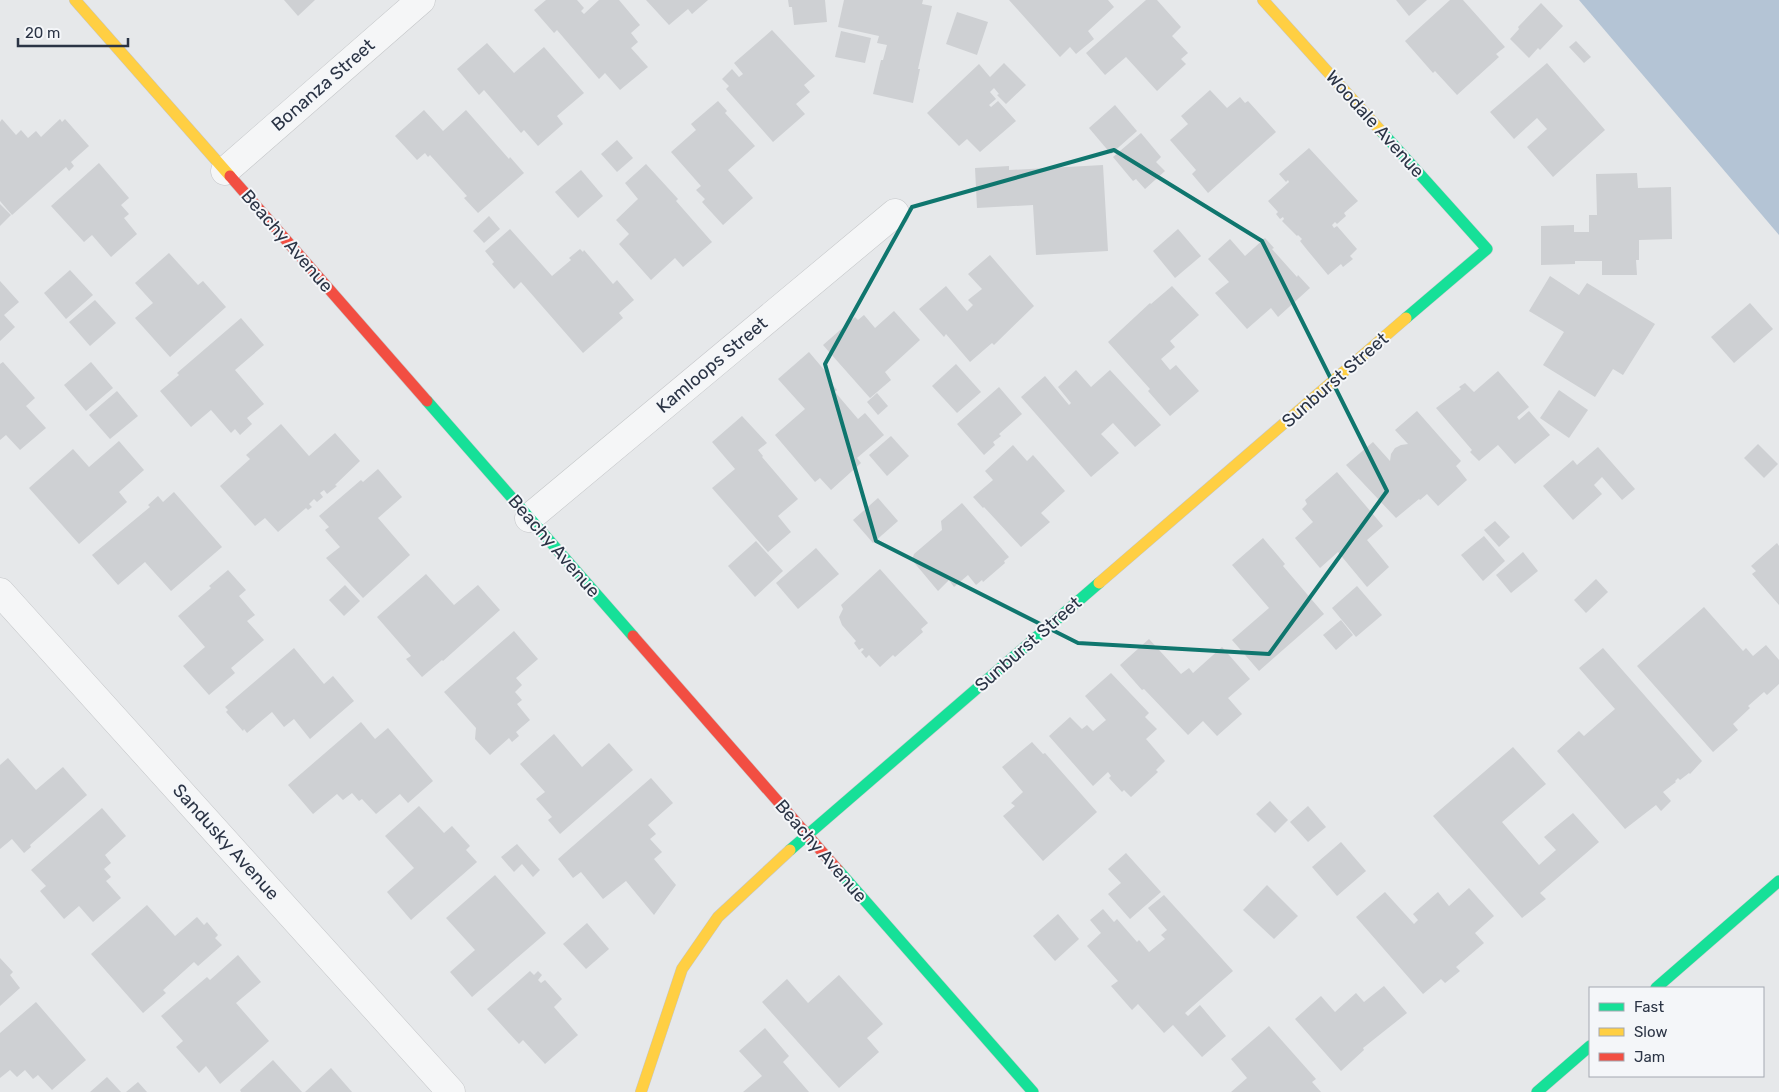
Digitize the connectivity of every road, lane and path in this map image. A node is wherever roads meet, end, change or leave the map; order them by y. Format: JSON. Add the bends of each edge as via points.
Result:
{"nodes":[{"id":1,"x":75,"y":0,"type":"edge"},
{"id":2,"x":421,"y":0,"type":"edge"},
{"id":3,"x":1263,"y":0,"type":"edge"},
{"id":4,"x":225,"y":171,"type":"junction"},
{"id":5,"x":895,"y":213,"type":"dead end"},
{"id":6,"x":1487,"y":249,"type":"joint"},
{"id":7,"x":529,"y":518,"type":"junction"},
{"id":8,"x":0,"y":592,"type":"edge"},
{"id":9,"x":807,"y":834,"type":"junction"},
{"id":10,"x":1779,"y":881,"type":"edge"},
{"id":11,"x":1657,"y":987,"type":"edge"},
{"id":12,"x":1589,"y":1047,"type":"edge"},
{"id":13,"x":451,"y":1092,"type":"edge"},
{"id":14,"x":641,"y":1092,"type":"edge"},
{"id":15,"x":1033,"y":1092,"type":"edge"},
{"id":16,"x":1537,"y":1092,"type":"edge"}],
"edges":[{"from":1,"to":4,"type":"street","name":"Beachy Avenue"},
{"from":2,"to":4,"type":"street","name":"Bonanza Street"},
{"from":3,"to":6,"type":"street","name":"Woodale Avenue"},
{"from":4,"to":7,"type":"street","name":"Beachy Avenue"},
{"from":5,"to":7,"type":"street","name":"Kamloops Street"},
{"from":6,"to":9,"type":"street","name":"Sunburst Street"},
{"from":7,"to":9,"type":"street","name":"Beachy Avenue"},
{"from":8,"to":13,"type":"street","name":"Sandusky Avenue"},
{"from":9,"to":14,"type":"street","name":"Sunburst Street","via":[[718,917],[682,969]]},
{"from":9,"to":15,"type":"street","name":"Beachy Avenue"},
{"from":10,"to":11,"type":"street"},
{"from":12,"to":16,"type":"street"}]}
